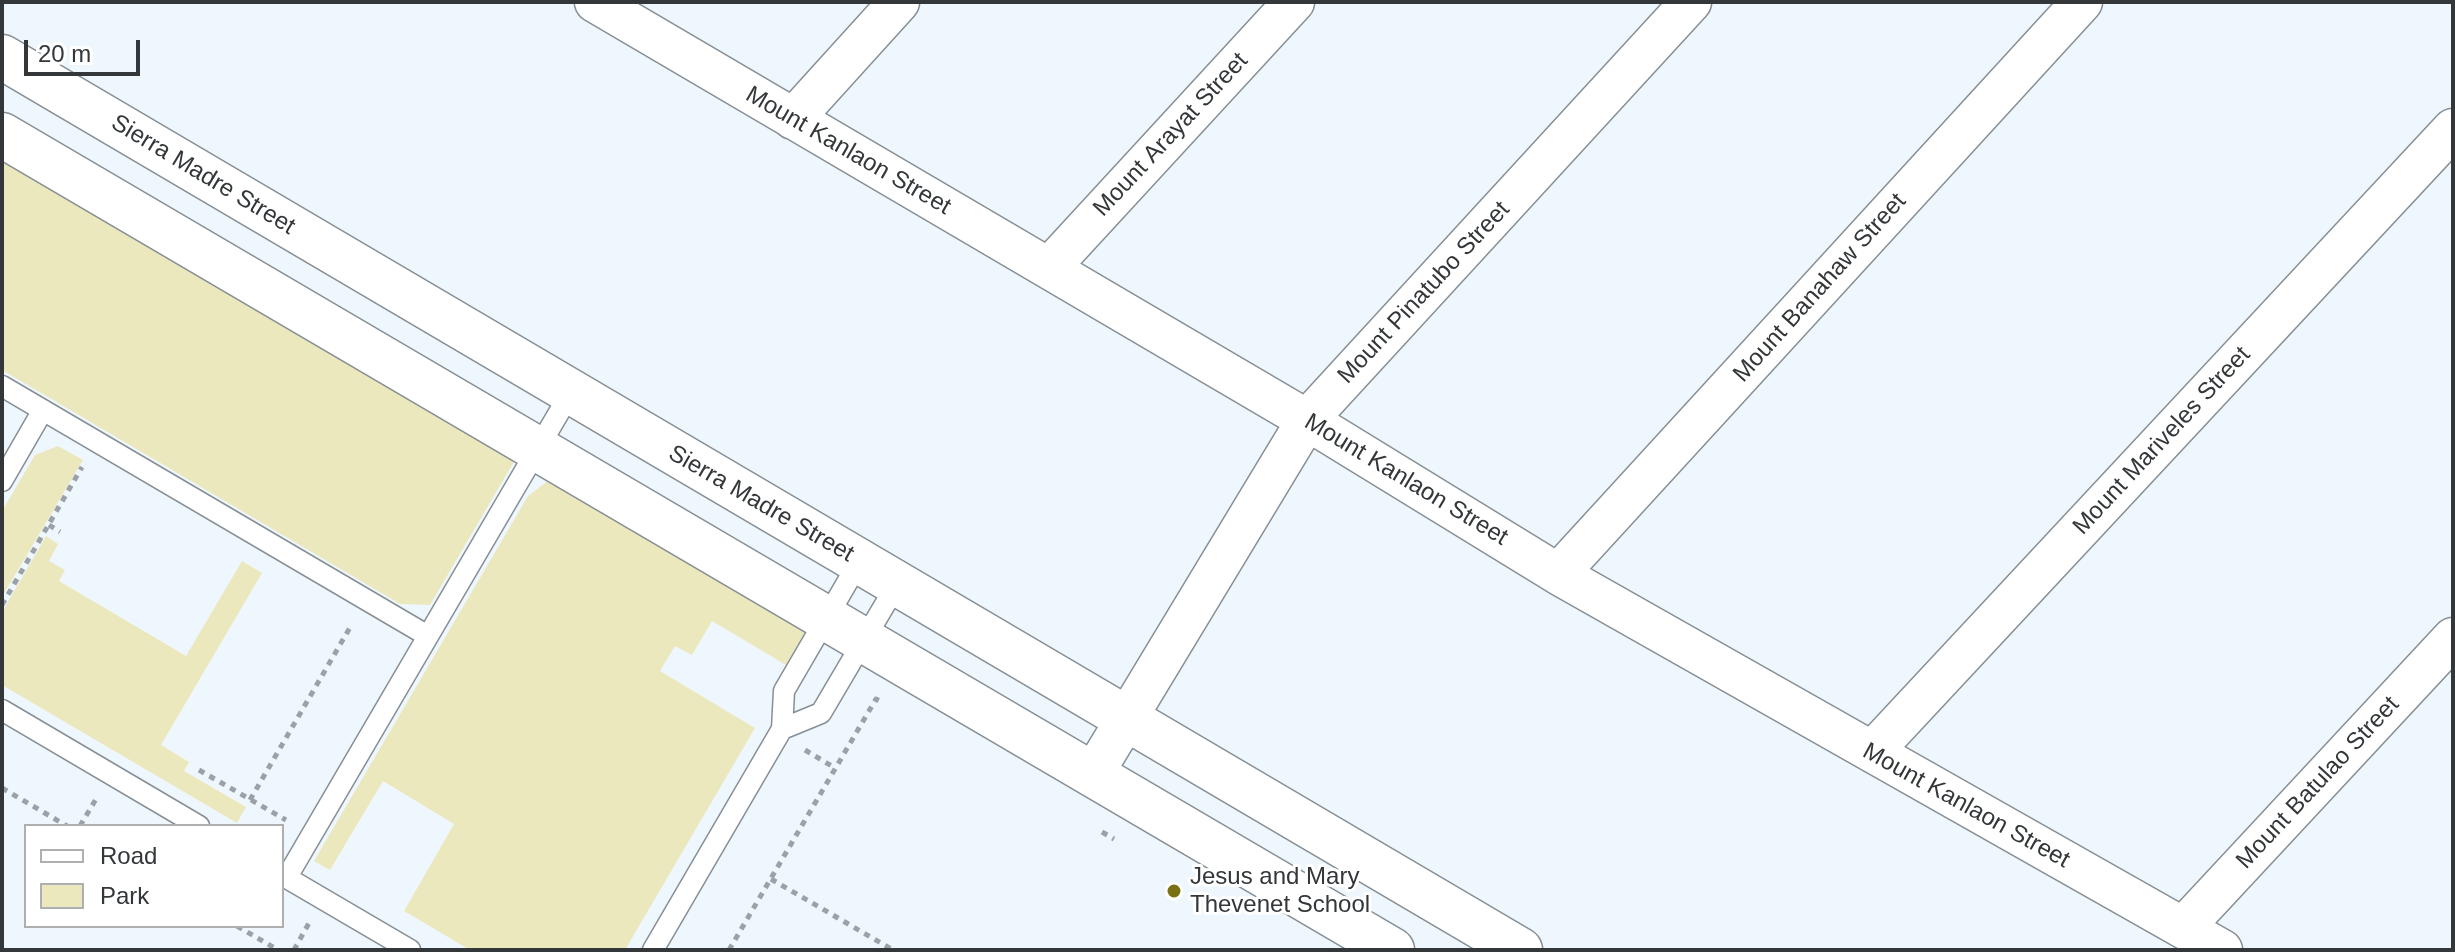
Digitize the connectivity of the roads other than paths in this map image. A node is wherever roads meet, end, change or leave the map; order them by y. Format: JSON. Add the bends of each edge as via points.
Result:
{"nodes":[{"id":1,"x":595,"y":2,"type":"edge"},
{"id":2,"x":899,"y":2,"type":"edge"},
{"id":3,"x":1294,"y":2,"type":"edge"},
{"id":4,"x":1691,"y":2,"type":"edge"},
{"id":5,"x":2082,"y":2,"type":"edge"},
{"id":6,"x":2,"y":57,"type":"edge"},
{"id":7,"x":793,"y":119,"type":"junction"},
{"id":8,"x":2453,"y":129,"type":"edge"},
{"id":9,"x":2,"y":135,"type":"edge"},
{"id":10,"x":1049,"y":268,"type":"junction"},
{"id":11,"x":2,"y":386,"type":"edge"},
{"id":12,"x":571,"y":392,"type":"junction"},
{"id":13,"x":43,"y":410,"type":"junction"},
{"id":14,"x":1307,"y":420,"type":"junction"},
{"id":15,"x":538,"y":449,"type":"junction"},
{"id":16,"x":2,"y":481,"type":"edge"},
{"id":17,"x":859,"y":562,"type":"junction"},
{"id":18,"x":1558,"y":574,"type":"junction"},
{"id":19,"x":897,"y":584,"type":"junction"},
{"id":20,"x":826,"y":618,"type":"junction"},
{"id":21,"x":428,"y":636,"type":"junction"},
{"id":22,"x":2453,"y":638,"type":"edge"},
{"id":23,"x":864,"y":640,"type":"junction"},
{"id":24,"x":2,"y":710,"type":"edge"},
{"id":25,"x":1126,"y":718,"type":"junction"},
{"id":26,"x":782,"y":729,"type":"junction"},
{"id":27,"x":1872,"y":752,"type":"junction"},
{"id":28,"x":1093,"y":774,"type":"junction"},
{"id":29,"x":196,"y":824,"type":"edge"},
{"id":30,"x":284,"y":876,"type":"edge"},
{"id":31,"x":2183,"y":928,"type":"junction"},
{"id":32,"x":410,"y":950,"type":"edge"},
{"id":33,"x":653,"y":950,"type":"edge"},
{"id":34,"x":1392,"y":950,"type":"edge"},
{"id":35,"x":1520,"y":950,"type":"edge"},
{"id":36,"x":2222,"y":950,"type":"edge"}],
"edges":[{"from":1,"to":7,"type":"street","name":"Mount Kanlaon Street"},
{"from":2,"to":7,"type":"street"},
{"from":3,"to":10,"type":"street","name":"Mount Arayat Street"},
{"from":4,"to":14,"type":"street","name":"Mount Pinatubo Street"},
{"from":5,"to":18,"type":"street","name":"Mount Banahaw Street"},
{"from":6,"to":12,"type":"street","name":"Sierra Madre Street"},
{"from":7,"to":10,"type":"street","name":"Mount Kanlaon Street"},
{"from":8,"to":27,"type":"street","name":"Mount Mariveles Street"},
{"from":9,"to":15,"type":"street"},
{"from":10,"to":14,"type":"street","name":"Mount Kanlaon Street"},
{"from":11,"to":13,"type":"lane"},
{"from":12,"to":15,"type":"lane"},
{"from":12,"to":17,"type":"street","name":"Sierra Madre Street"},
{"from":13,"to":16,"type":"lane"},
{"from":13,"to":21,"type":"lane"},
{"from":14,"to":18,"type":"street","name":"Mount Kanlaon Street"},
{"from":14,"to":25,"type":"street","name":"Mount Pinatubo Street"},
{"from":15,"to":20,"type":"street"},
{"from":15,"to":21,"type":"lane"},
{"from":17,"to":19,"type":"street","name":"Sierra Madre Street"},
{"from":17,"to":20,"type":"lane"},
{"from":18,"to":27,"type":"street","name":"Mount Kanlaon Street"},
{"from":19,"to":23,"type":"lane"},
{"from":19,"to":25,"type":"street","name":"Sierra Madre Street"},
{"from":20,"to":23,"type":"street"},
{"from":20,"to":26,"type":"lane","via":[[784,691]]},
{"from":21,"to":30,"type":"lane"},
{"from":22,"to":31,"type":"street","name":"Mount Batulao Street"},
{"from":23,"to":26,"type":"lane","via":[[821,713]]},
{"from":23,"to":28,"type":"street"},
{"from":24,"to":29,"type":"lane"},
{"from":25,"to":28,"type":"street","name":"Mount Pinatubo Street"},
{"from":25,"to":35,"type":"street","name":"Sierra Madre Street"},
{"from":26,"to":33,"type":"lane"},
{"from":27,"to":31,"type":"street","name":"Mount Kanlaon Street"},
{"from":28,"to":34,"type":"street"},
{"from":30,"to":32,"type":"lane"},
{"from":31,"to":36,"type":"street","name":"Mount Kanlaon Street"}]}
